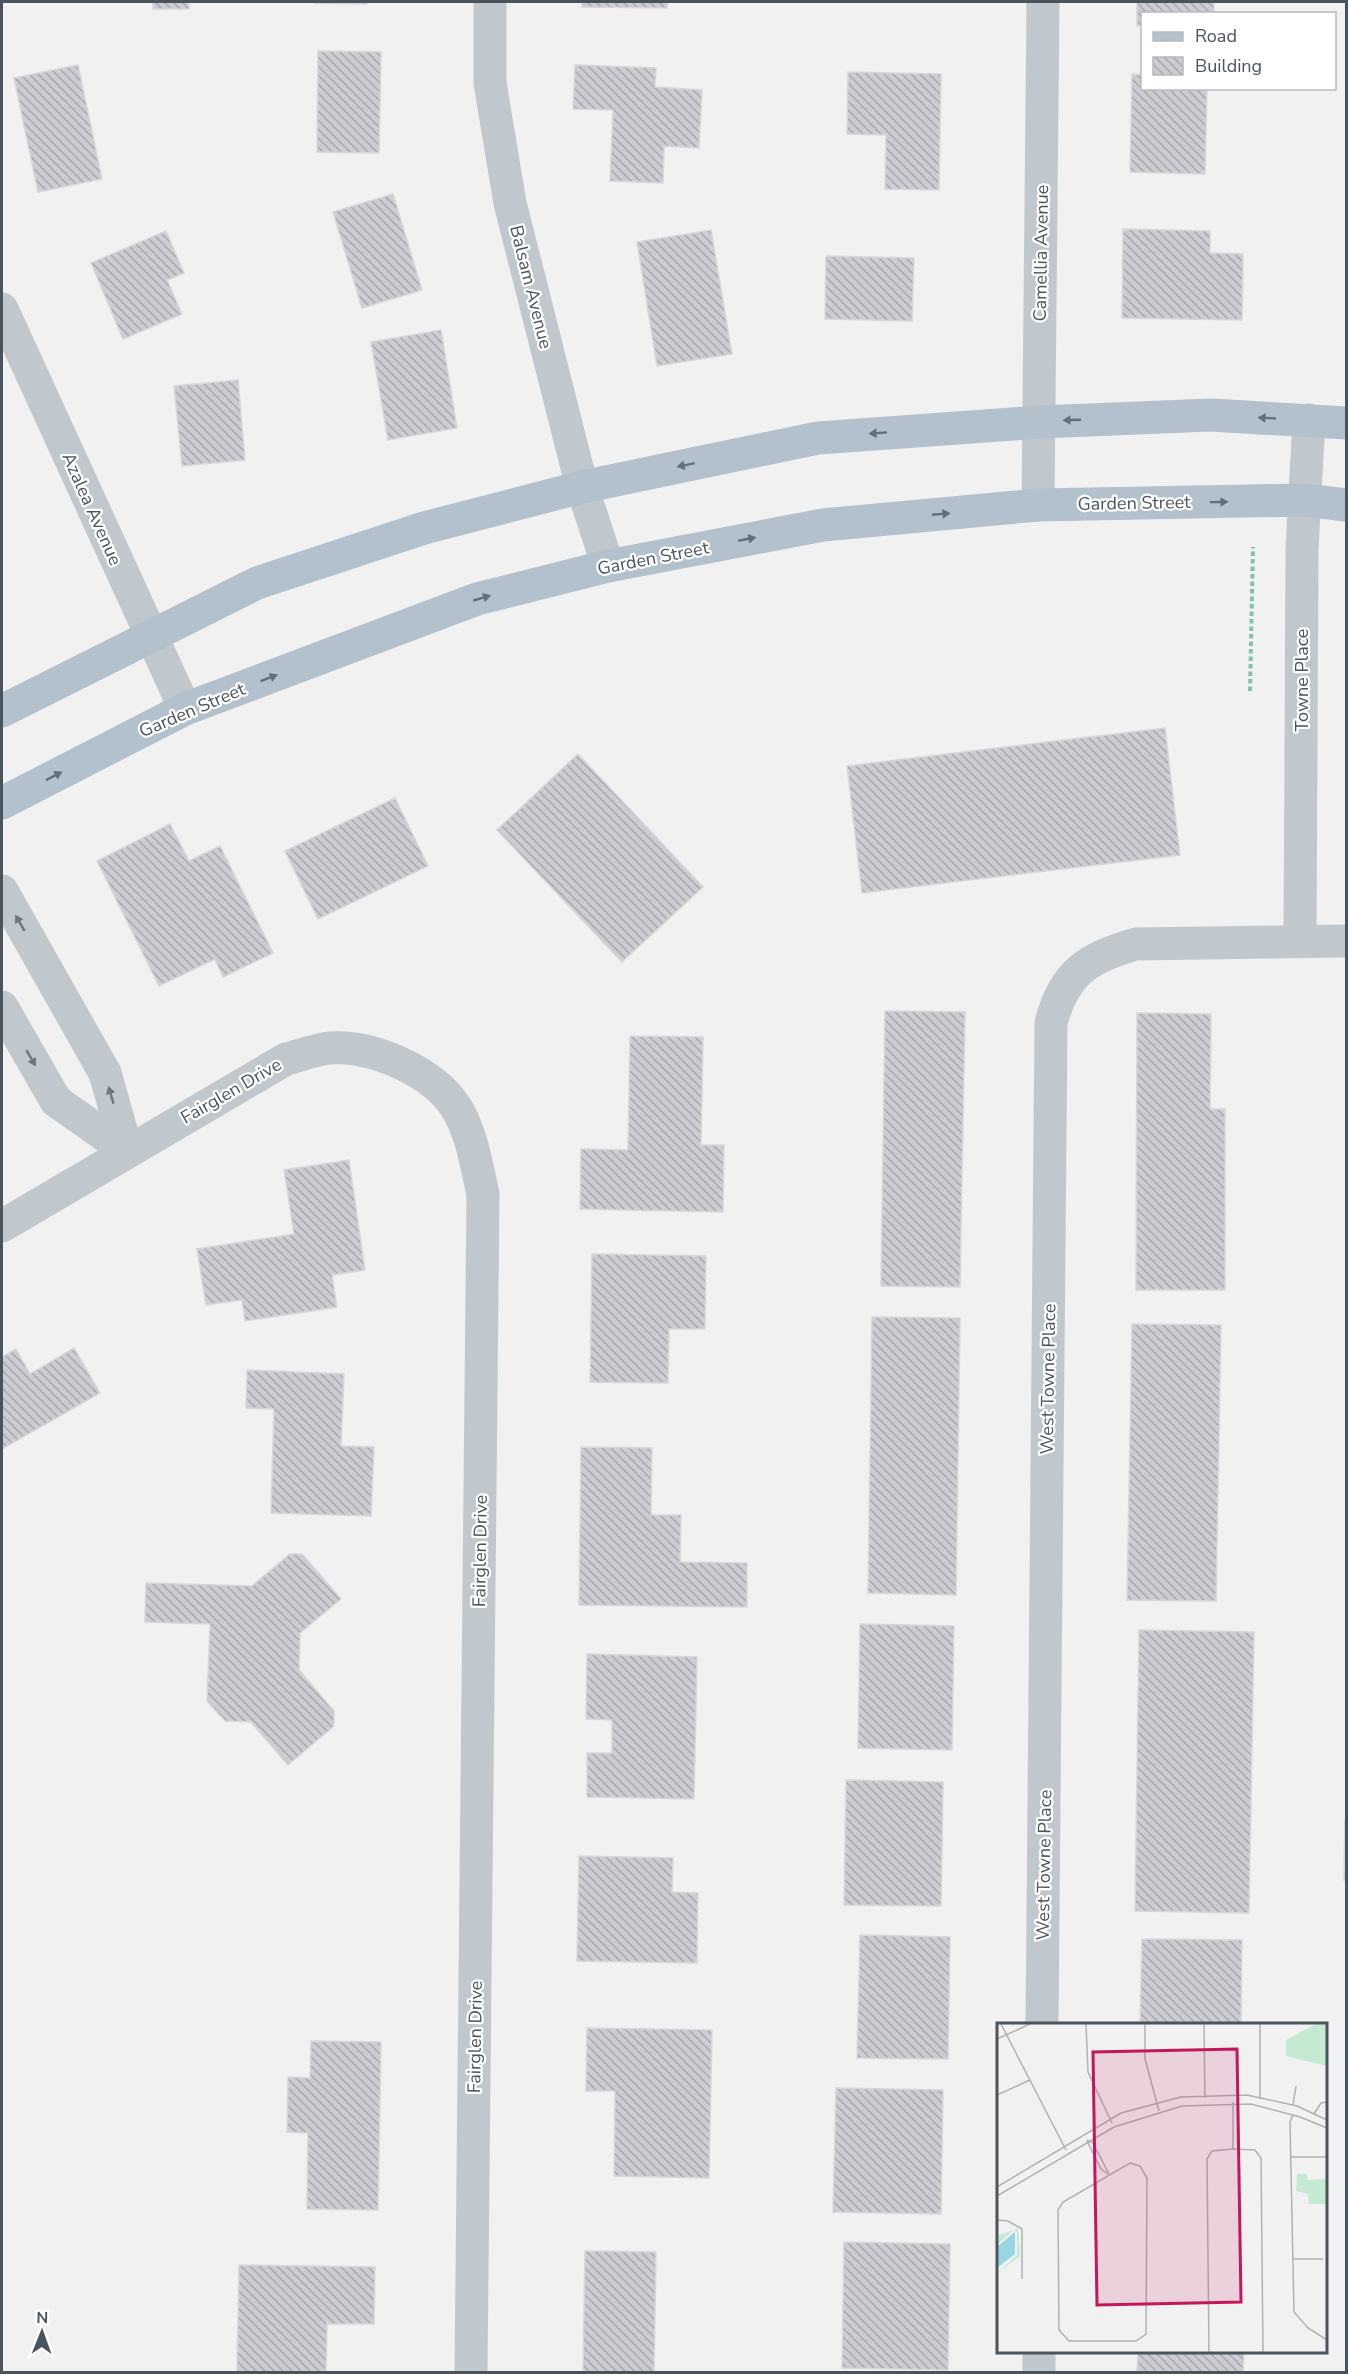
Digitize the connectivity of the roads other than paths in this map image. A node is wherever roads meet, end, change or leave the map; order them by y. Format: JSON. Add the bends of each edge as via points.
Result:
{"nodes":[{"id":1,"x":490,"y":2,"type":"edge"},
{"id":2,"x":1043,"y":2,"type":"edge"},
{"id":3,"x":2,"y":309,"type":"edge"},
{"id":4,"x":1309,"y":420,"type":"junction"},
{"id":5,"x":1040,"y":422,"type":"junction"},
{"id":6,"x":1347,"y":423,"type":"edge"},
{"id":7,"x":582,"y":487,"type":"junction"},
{"id":8,"x":1304,"y":500,"type":"junction"},
{"id":9,"x":1038,"y":505,"type":"junction"},
{"id":10,"x":1347,"y":505,"type":"edge"},
{"id":11,"x":608,"y":566,"type":"junction"},
{"id":12,"x":150,"y":636,"type":"junction"},
{"id":13,"x":185,"y":709,"type":"junction"},
{"id":14,"x":2,"y":711,"type":"edge"},
{"id":15,"x":2,"y":802,"type":"edge"},
{"id":16,"x":2,"y":891,"type":"edge"},
{"id":17,"x":1300,"y":940,"type":"junction"},
{"id":18,"x":1347,"y":941,"type":"edge"},
{"id":19,"x":2,"y":1007,"type":"edge"},
{"id":20,"x":127,"y":1151,"type":"junction"},
{"id":21,"x":2,"y":1226,"type":"edge"},
{"id":22,"x":1042,"y":2023,"type":"edge"},
{"id":23,"x":1039,"y":2353,"type":"edge"},
{"id":24,"x":471,"y":2373,"type":"edge"},
{"id":25,"x":1039,"y":2373,"type":"edge"}],
"edges":[{"from":1,"to":7,"type":"street","name":"Balsam Avenue","via":[[489,83],[510,203]]},
{"from":2,"to":5,"type":"street","name":"Camellia Avenue"},
{"from":3,"to":12,"type":"street","name":"Azalea Avenue"},
{"from":4,"to":5,"type":"main road","one_way":true,"via":[[1211,415]]},
{"from":4,"to":6,"type":"main road"},
{"from":4,"to":8,"type":"street","name":"Towne Place"},
{"from":5,"to":7,"type":"main road","one_way":true,"via":[[818,438]]},
{"from":5,"to":9,"type":"street","name":"Camellia Avenue"},
{"from":7,"to":11,"type":"street","name":"Balsam Avenue"},
{"from":7,"to":12,"type":"main road","via":[[424,528],[257,583]]},
{"from":9,"to":8,"type":"main road","name":"Garden Street","one_way":true},
{"from":8,"to":10,"type":"main road","name":"Garden Street"},
{"from":8,"to":17,"type":"street","name":"Towne Place"},
{"from":11,"to":9,"type":"main road","name":"Garden Street","one_way":true,"via":[[823,525]]},
{"from":13,"to":11,"type":"main road","name":"Garden Street","one_way":true,"via":[[477,599]]},
{"from":12,"to":13,"type":"street","name":"Azalea Avenue"},
{"from":12,"to":14,"type":"main road"},
{"from":15,"to":13,"type":"main road","name":"Garden Street","one_way":true},
{"from":20,"to":16,"type":"street","one_way":true,"via":[[105,1073]]},
{"from":17,"to":18,"type":"street","name":"West Towne Place"},
{"from":17,"to":22,"type":"street","name":"West Towne Place","via":[[1136,945],[1102,954],[1075,974],[1058,997],[1052,1023]]},
{"from":19,"to":20,"type":"street","one_way":true,"via":[[56,1101]]},
{"from":20,"to":21,"type":"street","name":"Fairglen Drive"},
{"from":20,"to":24,"type":"street","name":"Fairglen Drive","via":[[286,1059],[330,1048],[381,1054],[426,1077],[455,1106],[473,1149],[483,1194],[483,1264]]},
{"from":23,"to":25,"type":"street"}]}
